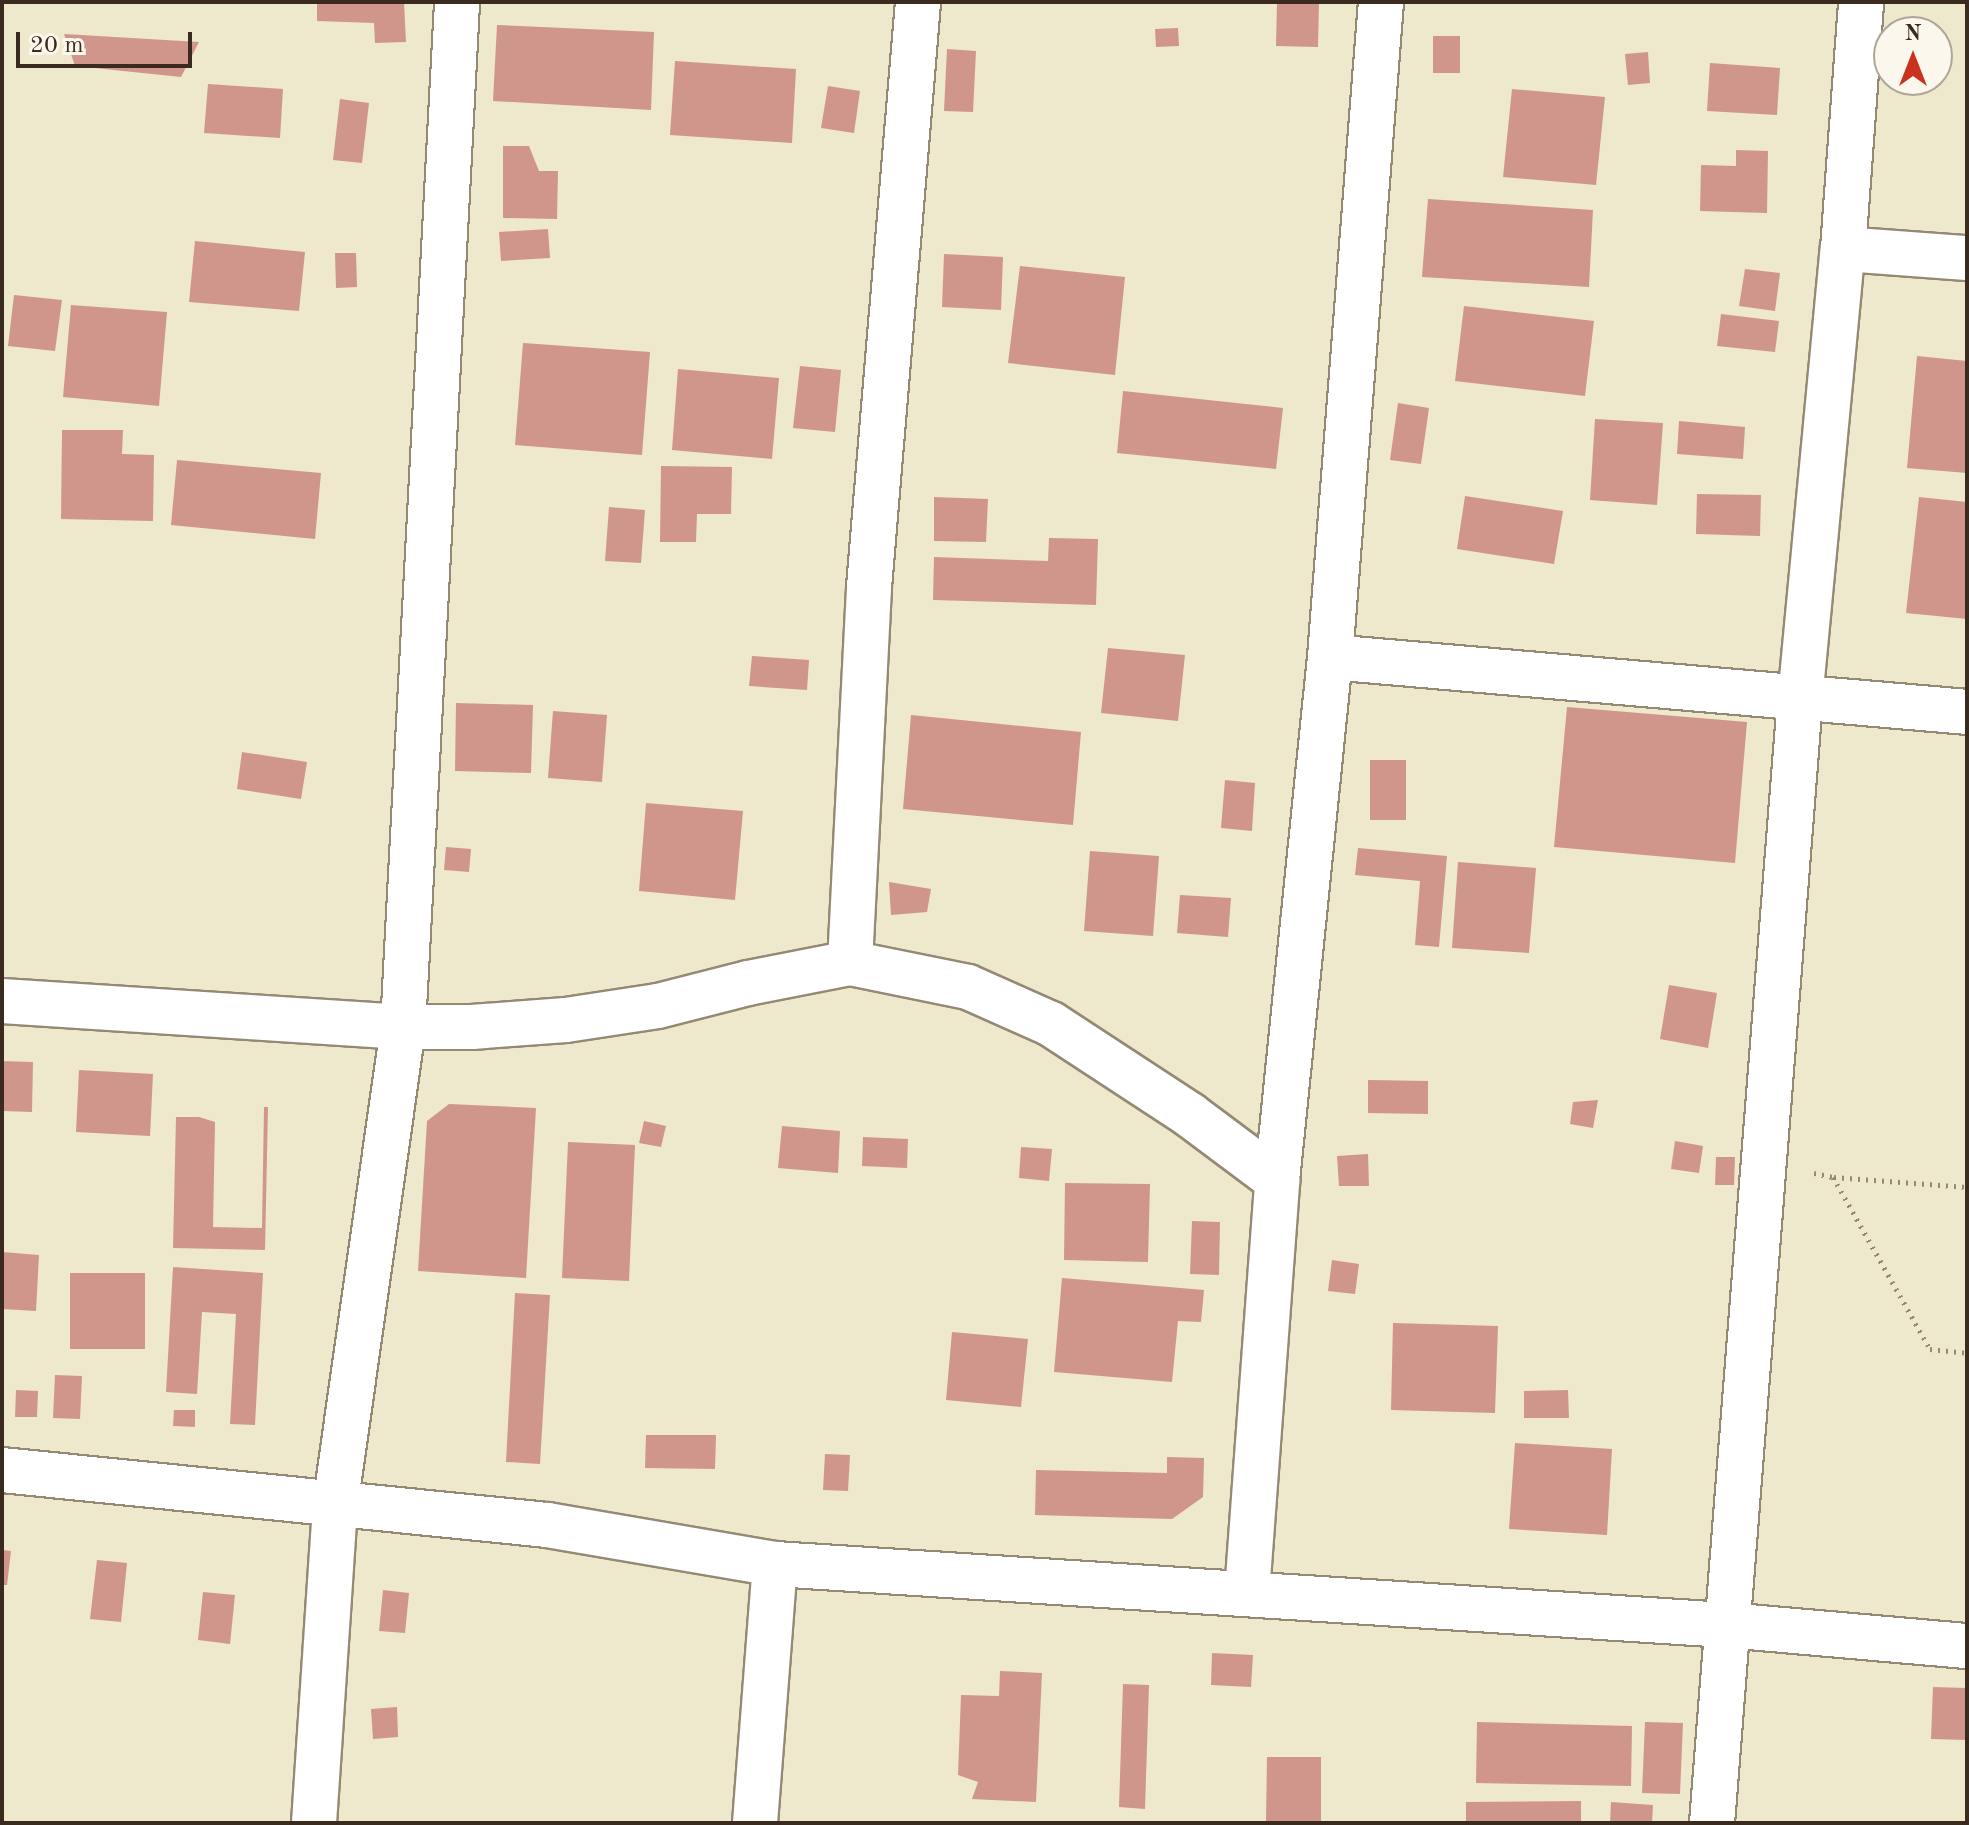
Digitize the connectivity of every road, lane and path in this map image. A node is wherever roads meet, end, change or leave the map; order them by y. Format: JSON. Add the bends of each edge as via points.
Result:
{"nodes":[{"id":1,"x":457,"y":2,"type":"edge"},
{"id":2,"x":918,"y":2,"type":"edge"},
{"id":3,"x":1381,"y":2,"type":"edge"},
{"id":4,"x":1861,"y":2,"type":"edge"},
{"id":5,"x":1843,"y":249,"type":"junction"},
{"id":6,"x":1967,"y":258,"type":"edge"},
{"id":7,"x":1330,"y":657,"type":"junction"},
{"id":8,"x":1800,"y":700,"type":"junction"},
{"id":9,"x":1967,"y":712,"type":"edge"},
{"id":10,"x":850,"y":963,"type":"junction"},
{"id":11,"x":2,"y":1001,"type":"edge"},
{"id":12,"x":403,"y":1027,"type":"junction"},
{"id":13,"x":1762,"y":1165,"type":"junction"},
{"id":14,"x":1833,"y":1177,"type":"junction"},
{"id":15,"x":1277,"y":1180,"type":"junction"},
{"id":16,"x":1967,"y":1187,"type":"edge"},
{"id":17,"x":1967,"y":1353,"type":"edge"},
{"id":18,"x":2,"y":1470,"type":"edge"},
{"id":19,"x":335,"y":1506,"type":"junction"},
{"id":20,"x":775,"y":1564,"type":"junction"},
{"id":21,"x":1247,"y":1593,"type":"junction"},
{"id":22,"x":1726,"y":1625,"type":"junction"},
{"id":23,"x":1967,"y":1646,"type":"edge"},
{"id":24,"x":314,"y":1823,"type":"edge"},
{"id":25,"x":755,"y":1823,"type":"edge"},
{"id":26,"x":1712,"y":1823,"type":"edge"}],
"edges":[{"from":1,"to":12,"type":"street"},
{"from":2,"to":10,"type":"street","via":[[869,587]]},
{"from":3,"to":7,"type":"street"},
{"from":4,"to":5,"type":"street"},
{"from":5,"to":6,"type":"street"},
{"from":5,"to":8,"type":"street"},
{"from":7,"to":8,"type":"street"},
{"from":7,"to":15,"type":"street"},
{"from":8,"to":9,"type":"street"},
{"from":8,"to":13,"type":"street"},
{"from":10,"to":12,"type":"street","via":[[658,1006],[566,1020]]},
{"from":10,"to":15,"type":"street","via":[[968,987],[1051,1024],[1190,1115]]},
{"from":11,"to":12,"type":"street"},
{"from":12,"to":19,"type":"street"},
{"from":13,"to":14,"type":"path"},
{"from":13,"to":22,"type":"street"},
{"from":14,"to":16,"type":"path"},
{"from":14,"to":17,"type":"path","via":[[1930,1349]]},
{"from":15,"to":21,"type":"street"},
{"from":18,"to":19,"type":"street"},
{"from":19,"to":20,"type":"street","via":[[547,1525]]},
{"from":19,"to":24,"type":"street"},
{"from":20,"to":21,"type":"street"},
{"from":20,"to":25,"type":"street"},
{"from":21,"to":22,"type":"street"},
{"from":22,"to":23,"type":"street"},
{"from":22,"to":26,"type":"street"}]}
